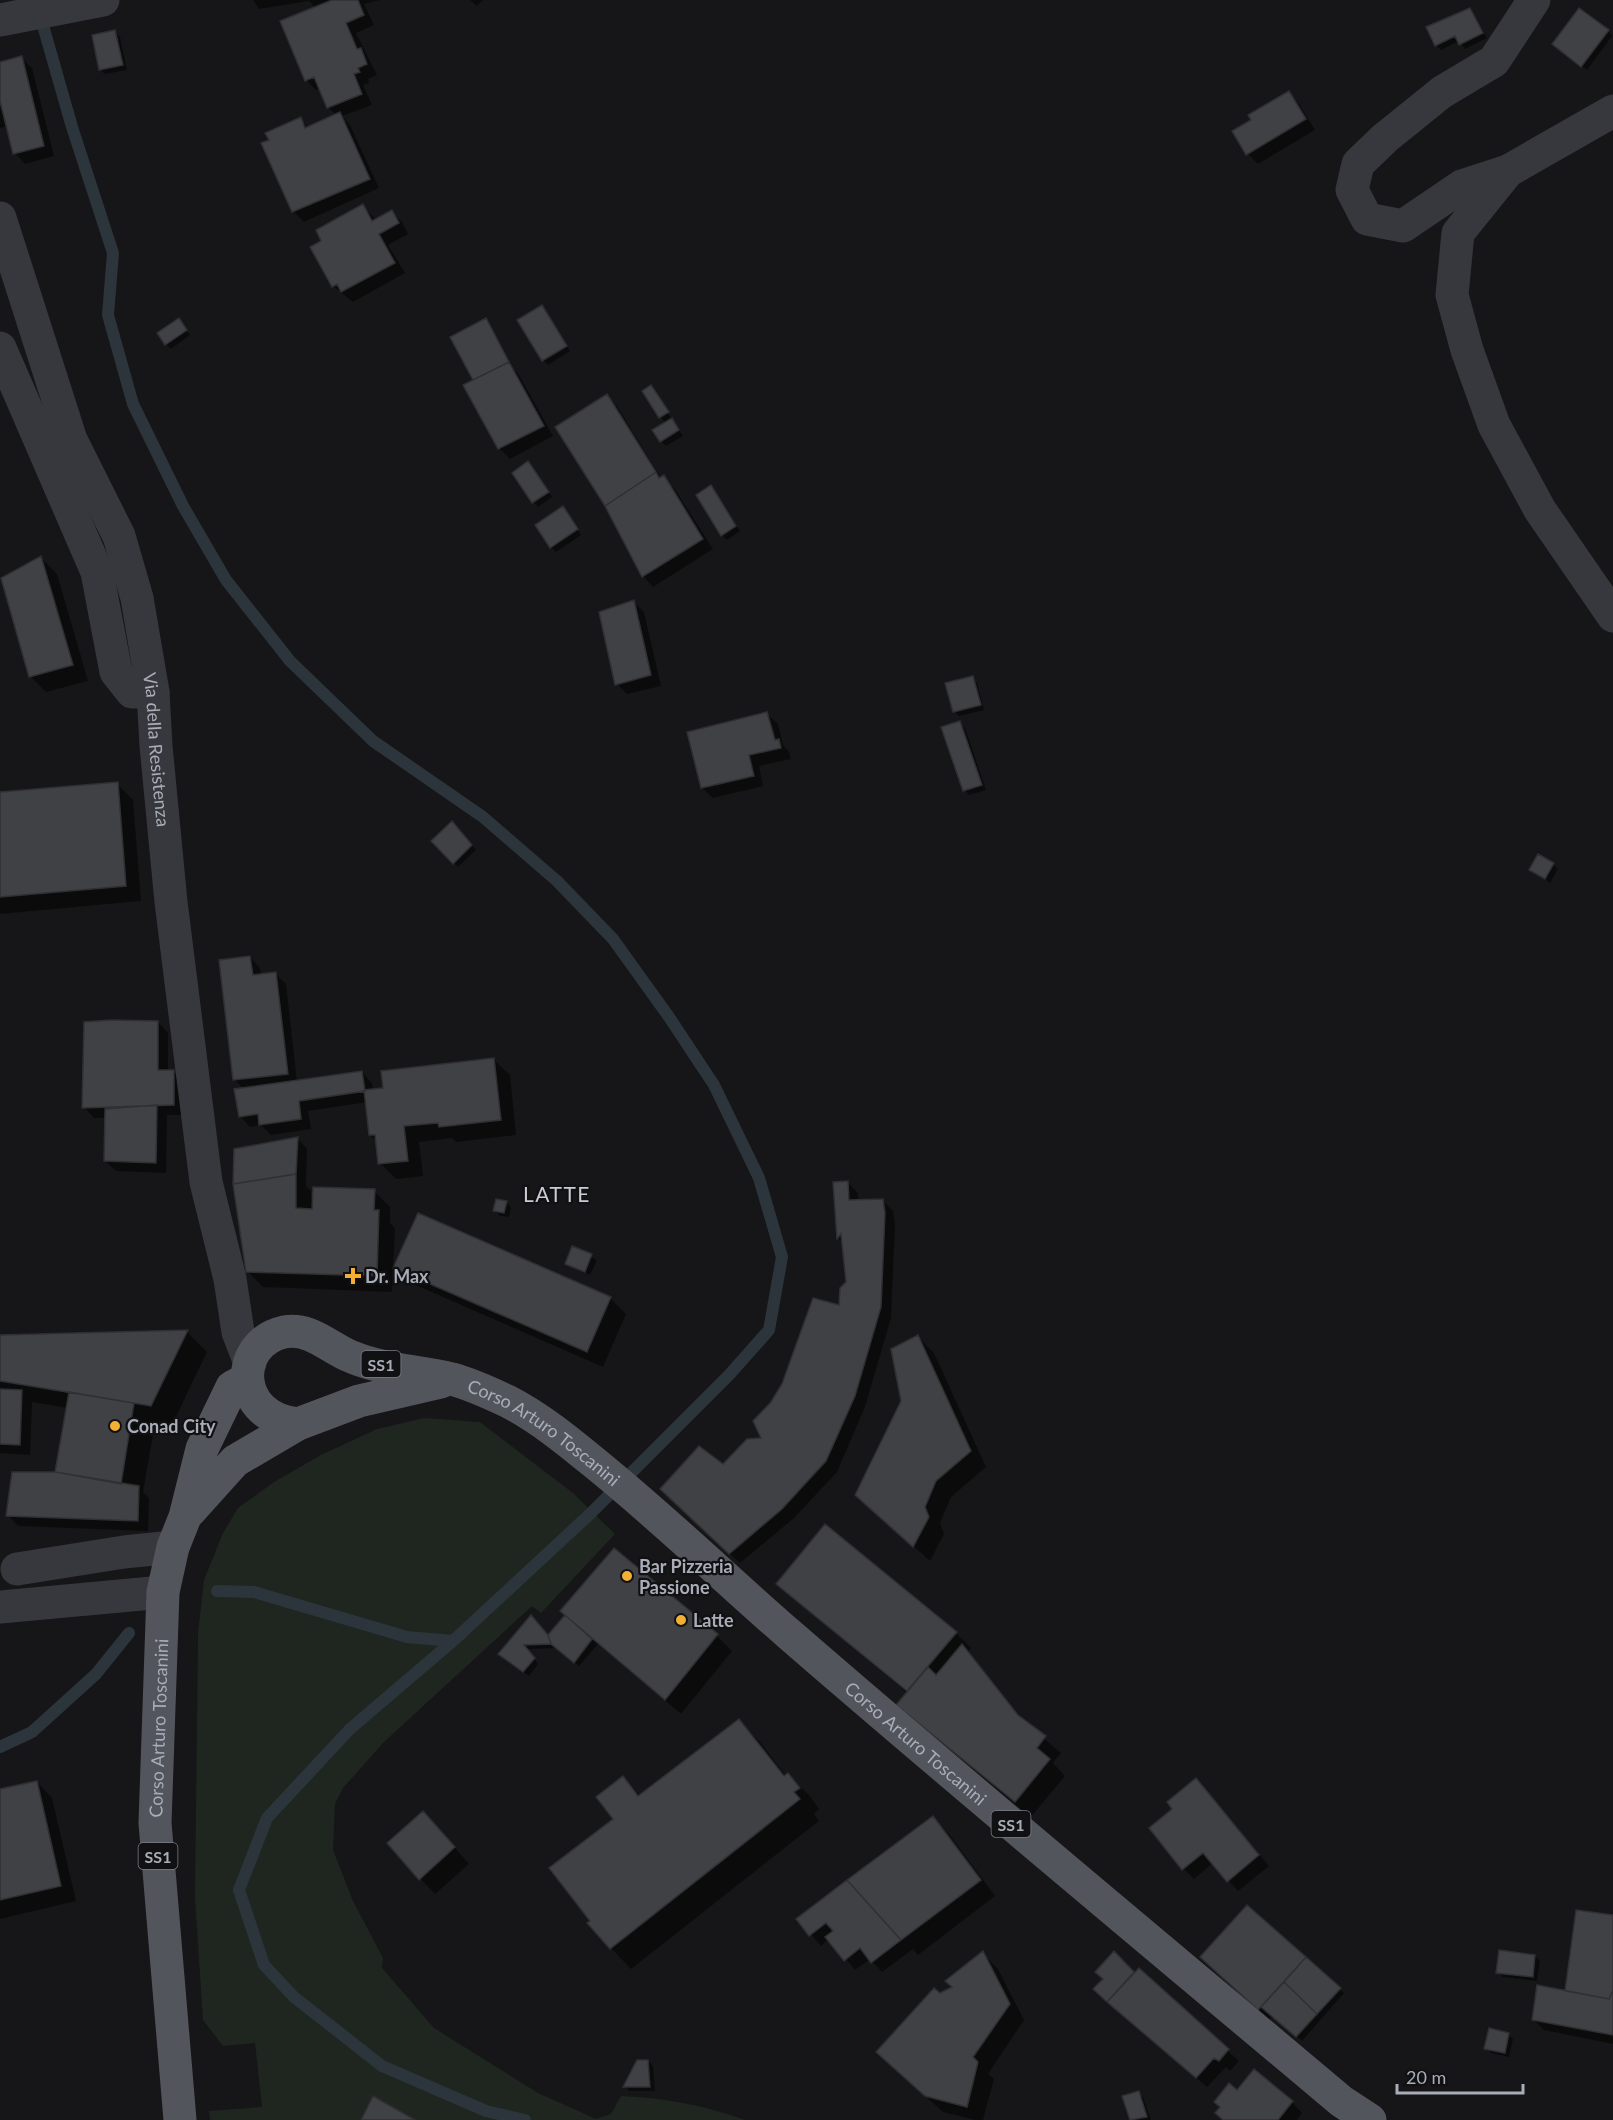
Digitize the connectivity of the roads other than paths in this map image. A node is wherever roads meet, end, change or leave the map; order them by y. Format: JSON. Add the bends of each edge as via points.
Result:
{"nodes":[{"id":1,"x":104,"y":0,"type":"edge"},
{"id":2,"x":1534,"y":0,"type":"edge"},
{"id":3,"x":4,"y":19,"type":"edge"},
{"id":4,"x":1613,"y":111,"type":"edge"},
{"id":5,"x":1508,"y":171,"type":"junction"},
{"id":6,"x":0,"y":218,"type":"edge"},
{"id":7,"x":0,"y":348,"type":"edge"},
{"id":8,"x":1613,"y":616,"type":"edge"},
{"id":9,"x":153,"y":692,"type":"junction"},
{"id":10,"x":234,"y":1302,"type":"junction"},
{"id":11,"x":298,"y":1334,"type":"junction"},
{"id":12,"x":248,"y":1371,"type":"junction"},
{"id":13,"x":453,"y":1380,"type":"junction"},
{"id":14,"x":312,"y":1418,"type":"junction"},
{"id":15,"x":185,"y":1517,"type":"junction"},
{"id":16,"x":173,"y":1547,"type":"junction"},
{"id":17,"x":17,"y":1569,"type":"dead end"},
{"id":18,"x":163,"y":1592,"type":"junction"},
{"id":19,"x":0,"y":1606,"type":"edge"},
{"id":20,"x":180,"y":2120,"type":"edge"},
{"id":21,"x":1370,"y":2120,"type":"edge"}],
"edges":[{"from":1,"to":3,"type":"street"},
{"from":2,"to":5,"type":"street","via":[[1494,61],[1442,92],[1358,164],[1352,190],[1367,219],[1403,226],[1462,186]]},
{"from":4,"to":5,"type":"street"},
{"from":5,"to":8,"type":"street","via":[[1458,233],[1452,295],[1494,425],[1540,510]]},
{"from":6,"to":9,"type":"street","name":"Via della Resistenza","via":[[71,440],[118,536],[137,598]]},
{"from":7,"to":9,"type":"street","via":[[97,572],[116,672],[132,692]]},
{"from":9,"to":10,"type":"street","name":"Via della Resistenza","via":[[191,1078],[206,1182]]},
{"from":10,"to":11,"type":"street","via":[[258,1323]]},
{"from":10,"to":12,"type":"street","name":"Via della Resistenza"},
{"from":11,"to":12,"type":"main road","name":"Corso Arturo Toscanini","number":"SS1","via":[[268,1339],[257,1349]]},
{"from":11,"to":13,"type":"main road","name":"Corso Arturo Toscanini","number":"SS1","via":[[352,1357]]},
{"from":11,"to":14,"type":"main road","via":[[326,1344],[340,1371],[335,1400]]},
{"from":12,"to":14,"type":"main road","via":[[250,1394],[263,1412],[283,1422]]},
{"from":12,"to":15,"type":"main road","name":"Corso Arturo Toscanini","number":"SS1","via":[[232,1387],[202,1449]]},
{"from":13,"to":14,"type":"main road","name":"Corso Arturo Toscanini","number":"SS1","via":[[358,1401]]},
{"from":13,"to":21,"type":"main road","name":"Corso Arturo Toscanini","number":"SS1","via":[[506,1401],[571,1443],[901,1731],[1341,2101]]},
{"from":14,"to":15,"type":"main road","name":"Corso Arturo Toscanini","number":"SS1","via":[[236,1461]]},
{"from":15,"to":16,"type":"main road","name":"Corso Arturo Toscanini","number":"SS1"},
{"from":16,"to":17,"type":"street"},
{"from":16,"to":18,"type":"main road","name":"Corso Arturo Toscanini","number":"SS1"},
{"from":18,"to":19,"type":"street"},
{"from":18,"to":20,"type":"main road","name":"Corso Arturo Toscanini","number":"SS1","via":[[155,1823]]}]}
